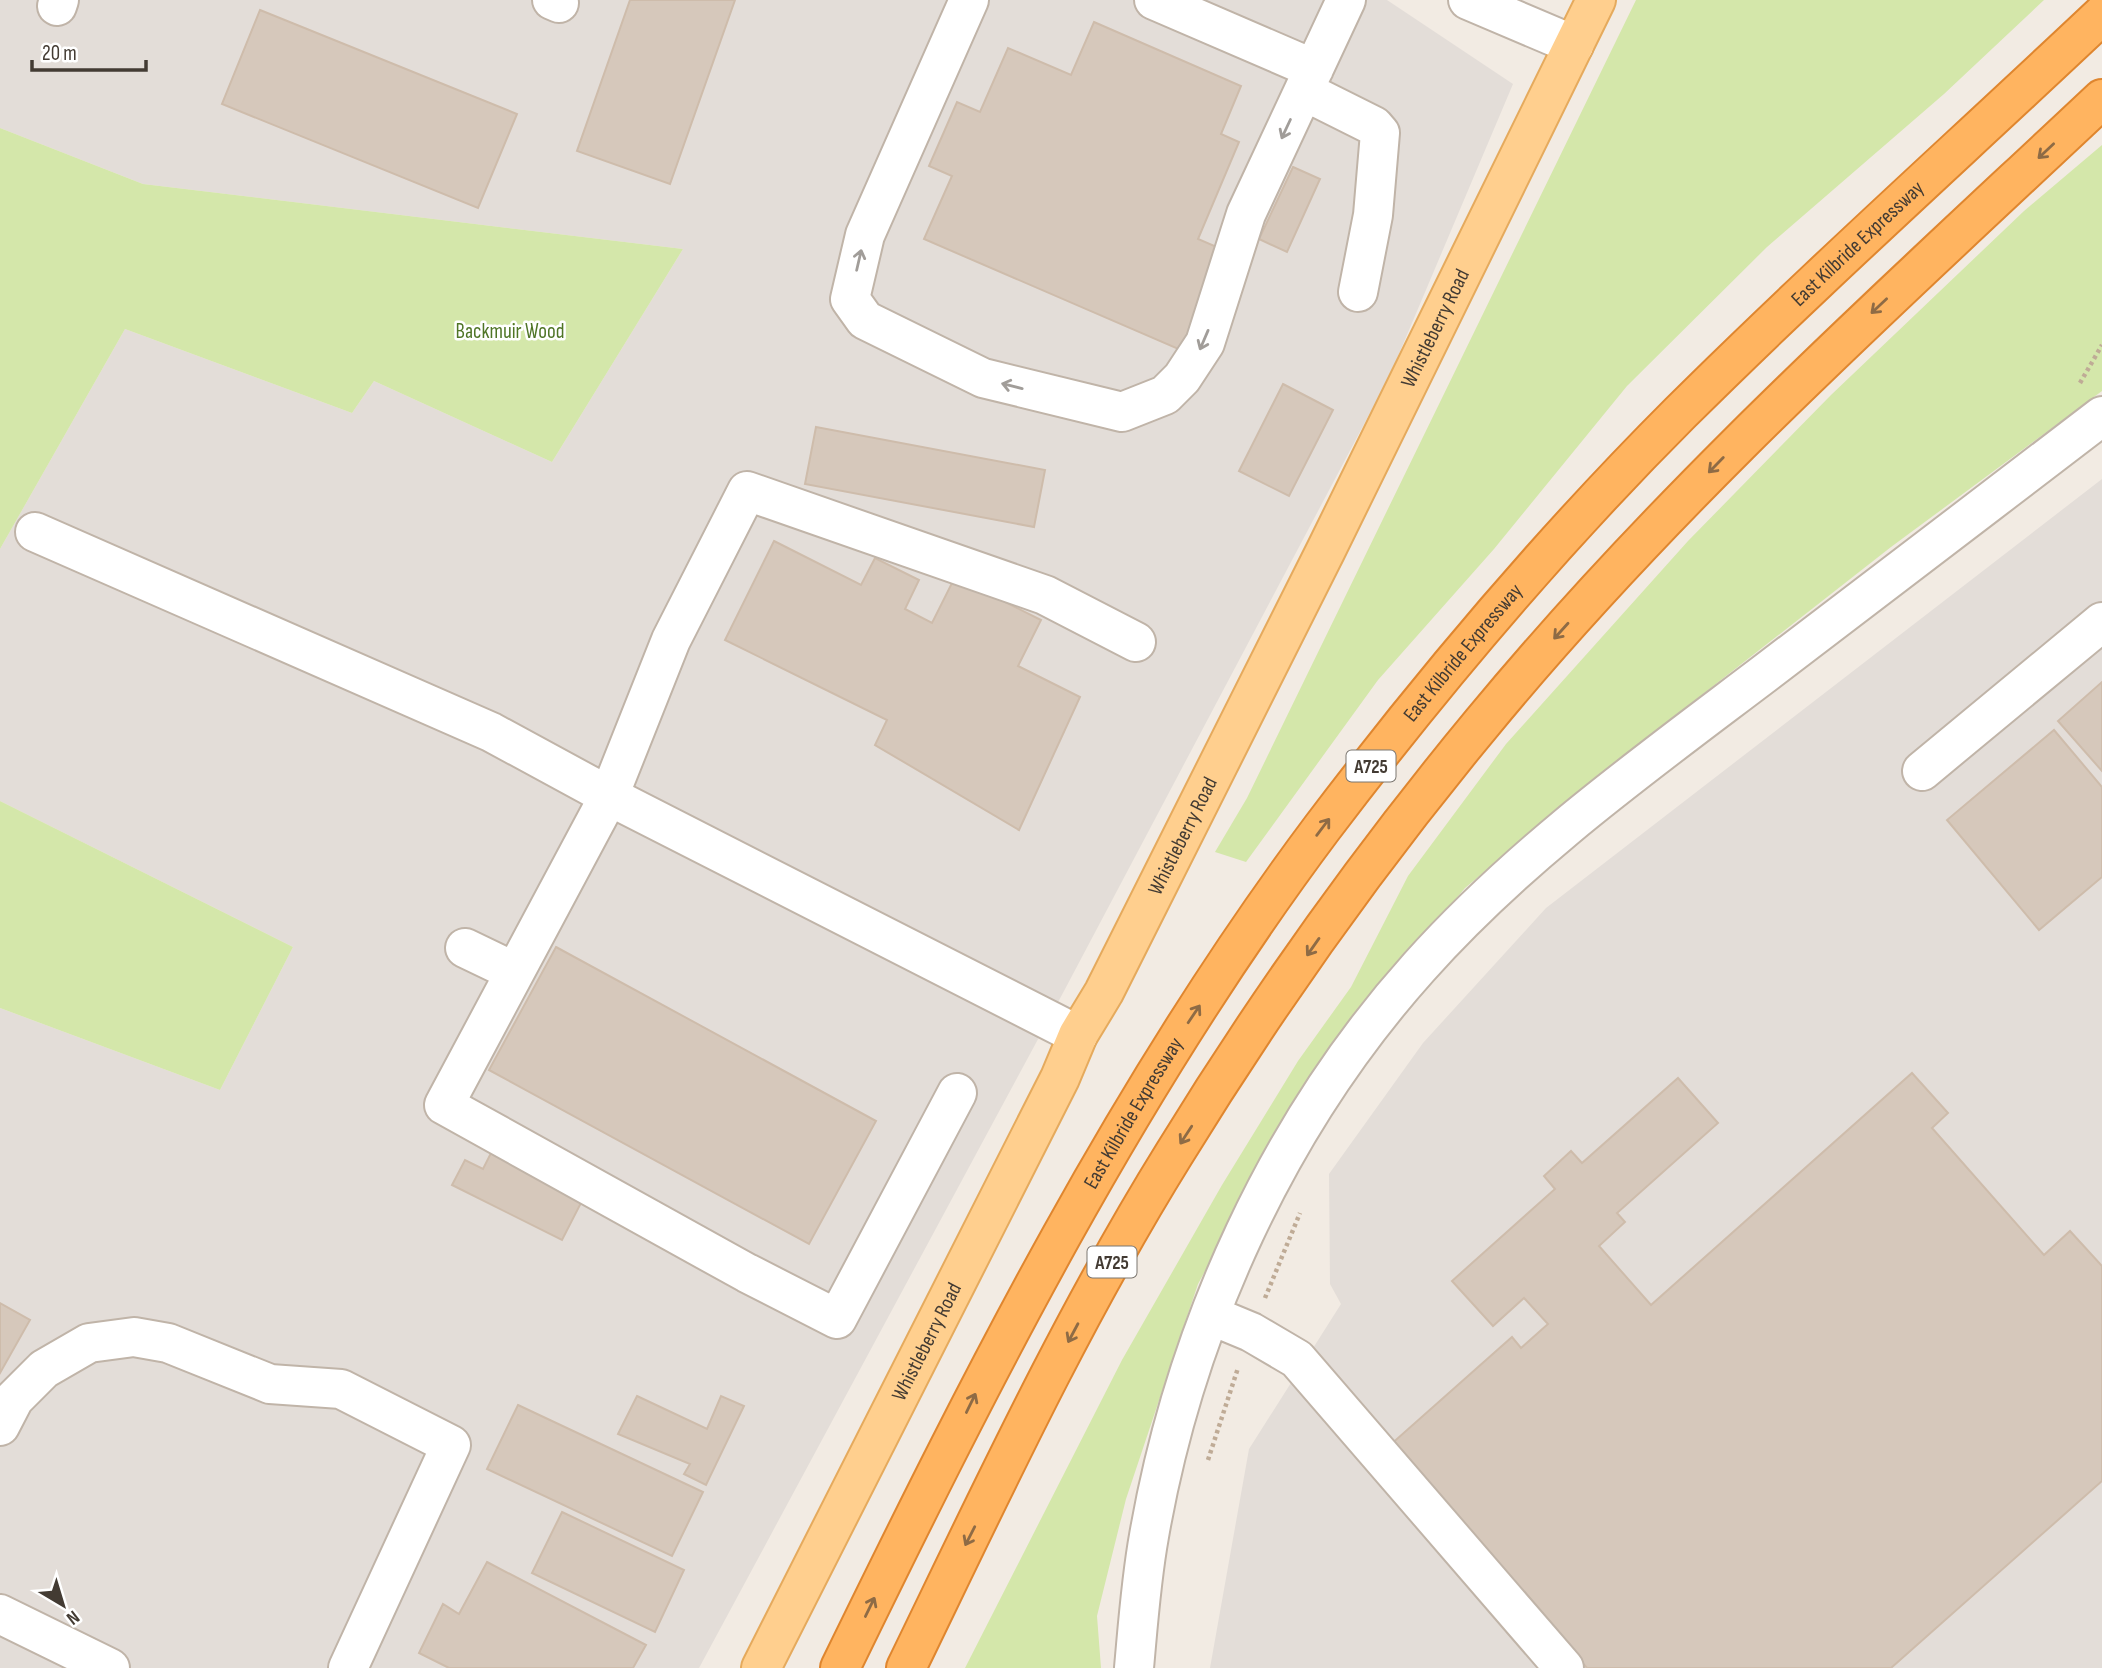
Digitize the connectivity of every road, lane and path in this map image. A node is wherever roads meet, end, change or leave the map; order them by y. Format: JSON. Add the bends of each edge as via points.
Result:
{"nodes":[{"id":1,"x":969,"y":0,"type":"edge"},
{"id":2,"x":1154,"y":0,"type":"edge"},
{"id":3,"x":1346,"y":0,"type":"edge"},
{"id":4,"x":1468,"y":0,"type":"edge"},
{"id":5,"x":1596,"y":0,"type":"edge"},
{"id":6,"x":2102,"y":15,"type":"edge"},
{"id":7,"x":1574,"y":45,"type":"junction"},
{"id":8,"x":1309,"y":80,"type":"junction"},
{"id":9,"x":2102,"y":99,"type":"edge"},
{"id":10,"x":1358,"y":292,"type":"dead end"},
{"id":11,"x":2102,"y":416,"type":"edge"},
{"id":12,"x":36,"y":532,"type":"dead end"},
{"id":13,"x":2102,"y":622,"type":"edge"},
{"id":14,"x":1136,"y":642,"type":"dead end"},
{"id":15,"x":1922,"y":771,"type":"dead end"},
{"id":16,"x":609,"y":796,"type":"junction"},
{"id":17,"x":465,"y":948,"type":"dead end"},
{"id":18,"x":515,"y":972,"type":"junction"},
{"id":19,"x":1078,"y":1035,"type":"junction"},
{"id":20,"x":957,"y":1093,"type":"dead end"},
{"id":21,"x":1300,"y":1210,"type":"dead end"},
{"id":22,"x":1210,"y":1315,"type":"junction"},
{"id":23,"x":1251,"y":1332,"type":"junction"},
{"id":24,"x":0,"y":1426,"type":"edge"},
{"id":25,"x":1202,"y":1469,"type":"dead end"},
{"id":26,"x":0,"y":1614,"type":"edge"},
{"id":27,"x":909,"y":1664,"type":"edge"},
{"id":28,"x":110,"y":1668,"type":"edge"},
{"id":29,"x":348,"y":1668,"type":"edge"},
{"id":30,"x":761,"y":1668,"type":"edge"},
{"id":31,"x":840,"y":1668,"type":"edge"},
{"id":32,"x":1134,"y":1668,"type":"edge"},
{"id":33,"x":1564,"y":1668,"type":"edge"}],
"edges":[{"from":8,"to":1,"type":"street","one_way":true,"via":[[1246,214],[1205,343],[1166,395],[1122,412],[983,378],[865,320],[850,299],[865,235]]},
{"from":2,"to":8,"type":"street"},
{"from":3,"to":8,"type":"street"},
{"from":4,"to":7,"type":"street"},
{"from":5,"to":7,"type":"main road","name":"Whistleberry Road"},
{"from":31,"to":6,"type":"highway","name":"East Kilbride Expressway","number":"A725","one_way":true,"via":[[990,1364],[1069,1218],[1174,1044],[1320,830],[1429,691],[1530,573],[1676,417]]},
{"from":7,"to":19,"type":"main road","name":"Whistleberry Road","via":[[1320,562]]},
{"from":8,"to":10,"type":"street","via":[[1380,133],[1373,215]]},
{"from":9,"to":27,"type":"highway","number":"A725","one_way":true,"via":[[1724,457],[1554,638],[1418,803],[1293,975],[1173,1155],[1076,1325]]},
{"from":11,"to":22,"type":"street","via":[[1619,785],[1455,928],[1372,1025],[1303,1123],[1265,1192]]},
{"from":12,"to":16,"type":"street","via":[[491,732]]},
{"from":13,"to":15,"type":"street"},
{"from":14,"to":16,"type":"street","via":[[1045,595],[747,491],[671,640]]},
{"from":16,"to":18,"type":"street"},
{"from":16,"to":19,"type":"street"},
{"from":17,"to":18,"type":"street"},
{"from":18,"to":20,"type":"street","via":[[444,1105],[837,1319]]},
{"from":19,"to":30,"type":"main road","name":"Whistleberry Road"},
{"from":21,"to":23,"type":"path"},
{"from":22,"to":23,"type":"street"},
{"from":22,"to":32,"type":"street","via":[[1176,1421],[1149,1534]]},
{"from":23,"to":25,"type":"path"},
{"from":23,"to":33,"type":"street","via":[[1297,1359]]},
{"from":24,"to":29,"type":"street","via":[[14,1399],[44,1369],[89,1343],[134,1337],[167,1343],[270,1384],[341,1389],[451,1445]]},
{"from":26,"to":28,"type":"street"}]}
